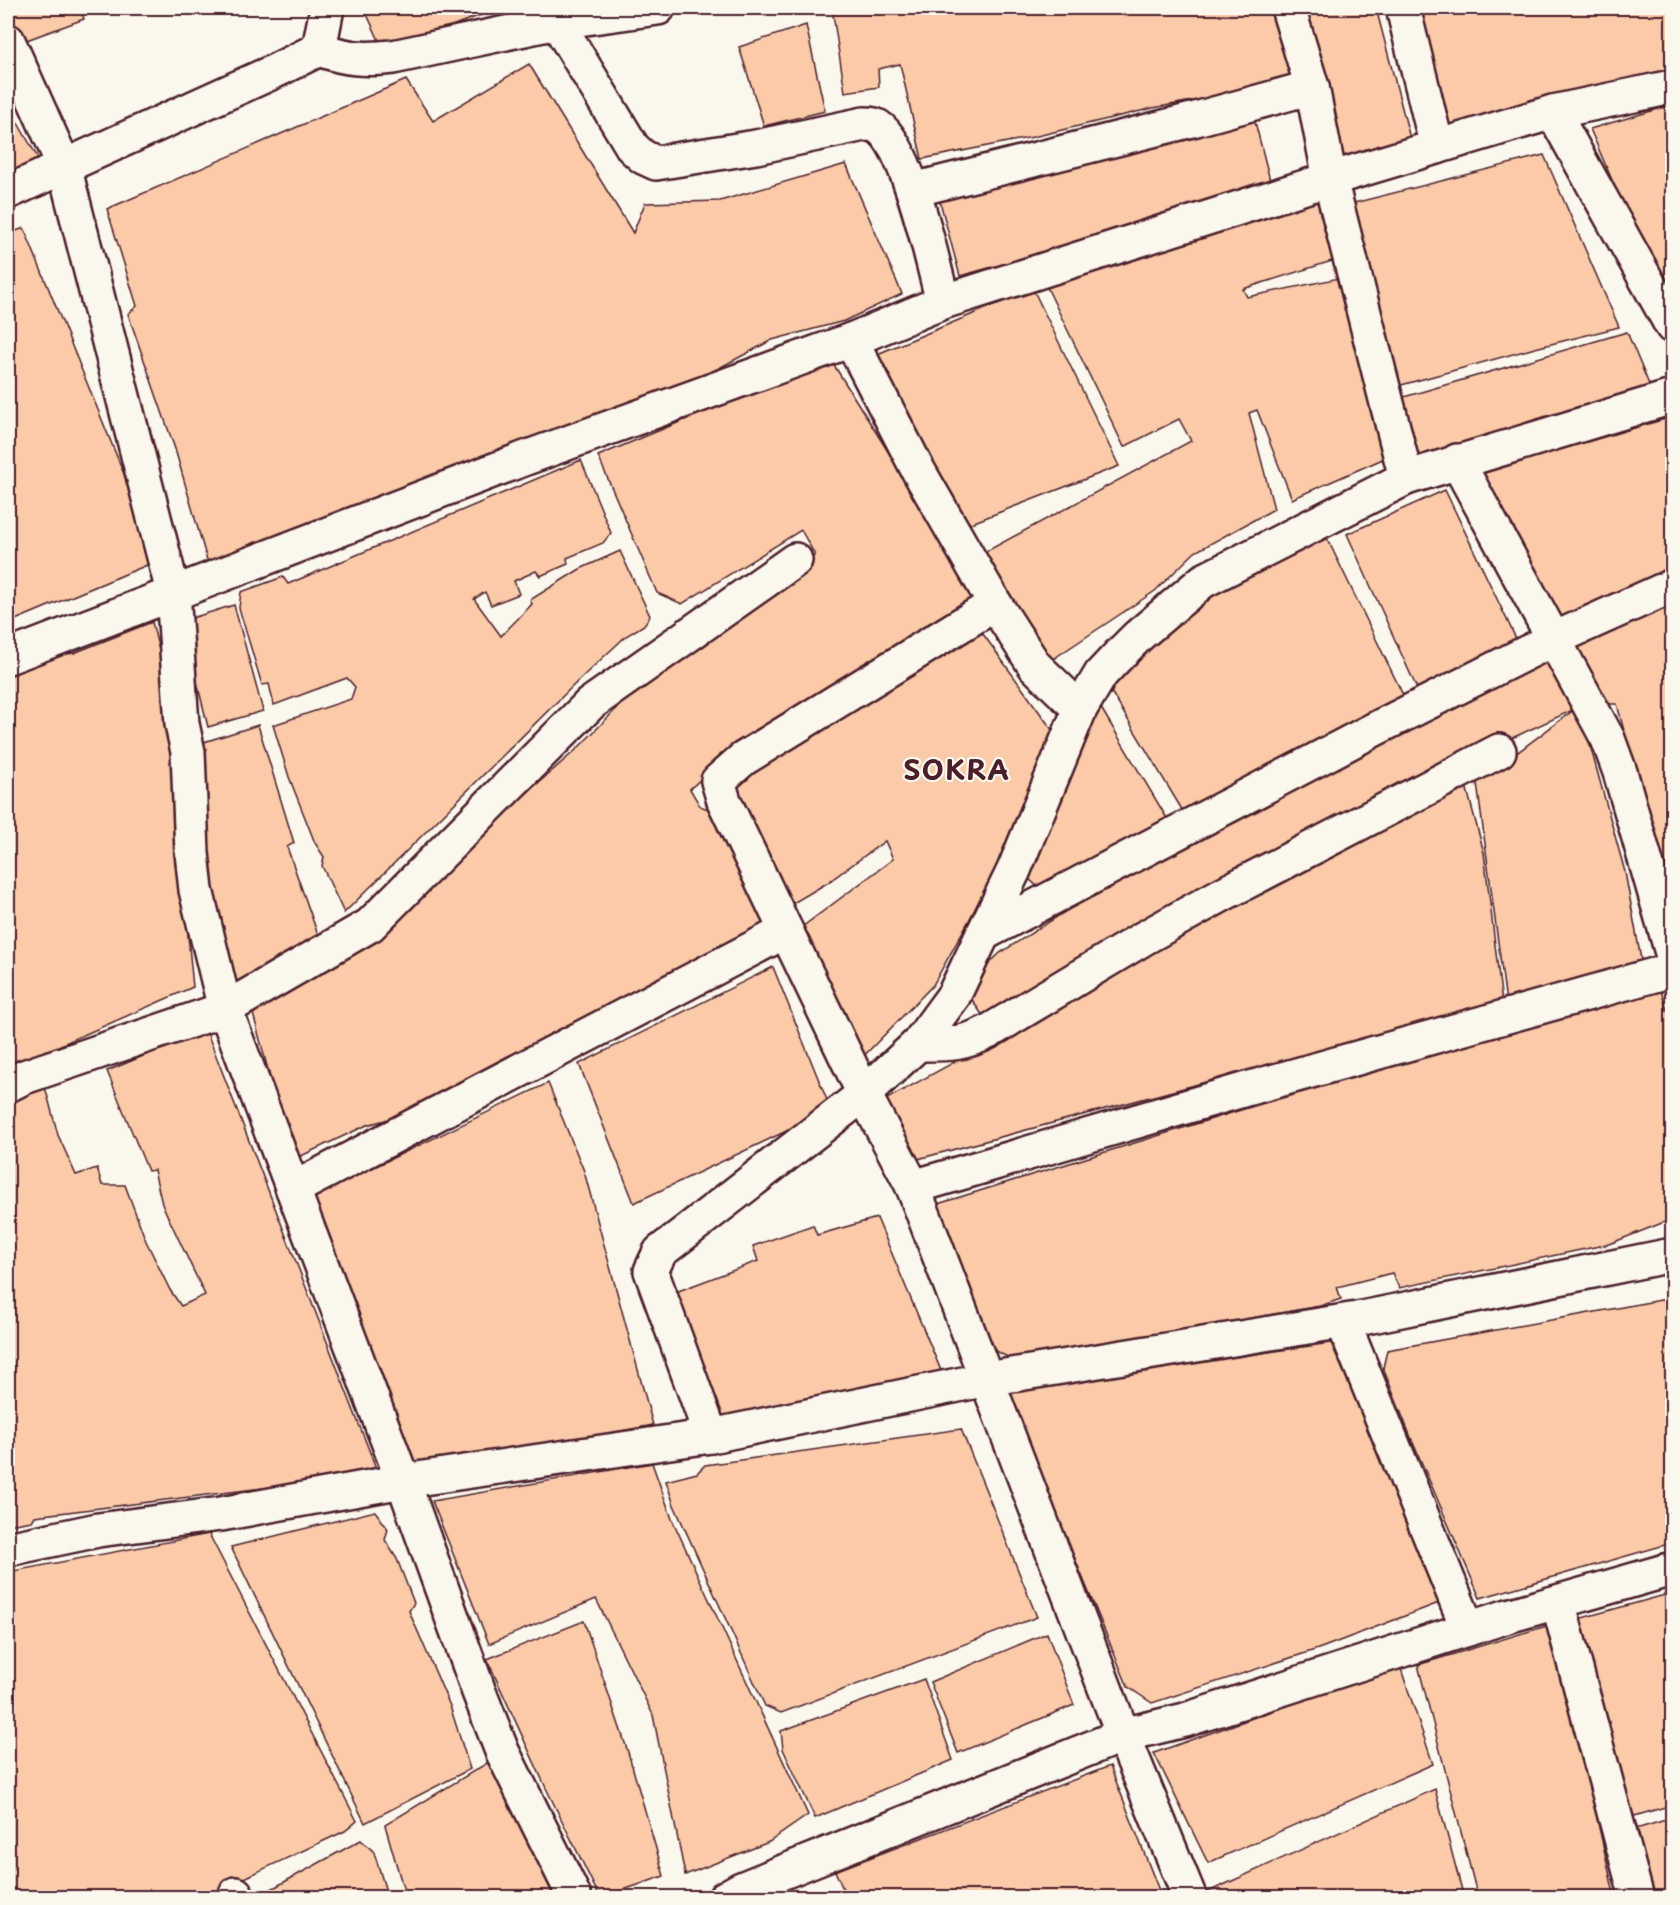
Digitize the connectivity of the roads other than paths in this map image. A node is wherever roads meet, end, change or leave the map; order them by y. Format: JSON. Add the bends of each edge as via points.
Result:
{"nodes":[{"id":1,"x":327,"y":8,"type":"edge"},
{"id":2,"x":658,"y":8,"type":"edge"},
{"id":3,"x":1288,"y":8,"type":"edge"},
{"id":4,"x":1403,"y":8,"type":"edge"},
{"id":5,"x":555,"y":14,"type":"edge"},
{"id":6,"x":8,"y":41,"type":"edge"},
{"id":7,"x":319,"y":49,"type":"junction"},
{"id":8,"x":1312,"y":87,"type":"junction"},
{"id":9,"x":1672,"y":87,"type":"edge"},
{"id":10,"x":1554,"y":112,"type":"junction"},
{"id":11,"x":1437,"y":147,"type":"junction"},
{"id":12,"x":63,"y":166,"type":"junction"},
{"id":13,"x":1330,"y":179,"type":"junction"},
{"id":14,"x":913,"y":190,"type":"junction"},
{"id":15,"x":8,"y":192,"type":"edge"},
{"id":16,"x":944,"y":302,"type":"junction"},
{"id":17,"x":1672,"y":326,"type":"edge"},
{"id":18,"x":851,"y":340,"type":"junction"},
{"id":19,"x":1672,"y":397,"type":"edge"},
{"id":20,"x":1457,"y":461,"type":"junction"},
{"id":21,"x":1406,"y":478,"type":"junction"},
{"id":22,"x":795,"y":560,"type":"dead end"},
{"id":23,"x":1672,"y":586,"type":"edge"},
{"id":24,"x":173,"y":592,"type":"junction"},
{"id":25,"x":995,"y":604,"type":"junction"},
{"id":26,"x":1554,"y":639,"type":"junction"},
{"id":27,"x":8,"y":657,"type":"edge"},
{"id":28,"x":1080,"y":709,"type":"junction"},
{"id":29,"x":1499,"y":751,"type":"dead end"},
{"id":30,"x":786,"y":931,"type":"junction"},
{"id":31,"x":983,"y":934,"type":"junction"},
{"id":32,"x":1672,"y":953,"type":"edge"},
{"id":33,"x":1672,"y":970,"type":"edge"},
{"id":34,"x":225,"y":1009,"type":"junction"},
{"id":35,"x":918,"y":1044,"type":"junction"},
{"id":36,"x":8,"y":1085,"type":"edge"},
{"id":37,"x":864,"y":1094,"type":"junction"},
{"id":38,"x":913,"y":1187,"type":"junction"},
{"id":39,"x":292,"y":1189,"type":"junction"},
{"id":40,"x":1672,"y":1255,"type":"edge"},
{"id":41,"x":1343,"y":1322,"type":"junction"},
{"id":42,"x":987,"y":1379,"type":"junction"},
{"id":43,"x":711,"y":1436,"type":"junction"},
{"id":44,"x":403,"y":1481,"type":"junction"},
{"id":45,"x":8,"y":1549,"type":"edge"},
{"id":46,"x":1672,"y":1569,"type":"edge"},
{"id":47,"x":1558,"y":1602,"type":"junction"},
{"id":48,"x":1468,"y":1629,"type":"junction"},
{"id":49,"x":1124,"y":1735,"type":"junction"},
{"id":50,"x":575,"y":1898,"type":"edge"},
{"id":51,"x":725,"y":1898,"type":"edge"},
{"id":52,"x":1190,"y":1898,"type":"edge"},
{"id":53,"x":1637,"y":1898,"type":"edge"}],
"edges":[{"from":1,"to":7,"type":"street"},
{"from":2,"to":5,"type":"street"},
{"from":3,"to":8,"type":"street"},
{"from":4,"to":11,"type":"street"},
{"from":5,"to":7,"type":"street","via":[[393,57],[343,58]]},
{"from":5,"to":14,"type":"street","via":[[633,148],[656,163],[864,124],[885,133]]},
{"from":6,"to":12,"type":"street"},
{"from":7,"to":12,"type":"street"},
{"from":8,"to":13,"type":"street"},
{"from":8,"to":14,"type":"street"},
{"from":9,"to":10,"type":"street"},
{"from":10,"to":11,"type":"street"},
{"from":10,"to":17,"type":"street"},
{"from":11,"to":13,"type":"street"},
{"from":12,"to":15,"type":"street"},
{"from":12,"to":24,"type":"street"},
{"from":13,"to":16,"type":"street"},
{"from":13,"to":21,"type":"street"},
{"from":14,"to":16,"type":"street"},
{"from":16,"to":18,"type":"street"},
{"from":18,"to":24,"type":"street"},
{"from":18,"to":25,"type":"street","via":[[918,470]]},
{"from":19,"to":20,"type":"street"},
{"from":20,"to":21,"type":"street"},
{"from":20,"to":26,"type":"street"},
{"from":21,"to":28,"type":"street","via":[[1203,581],[1109,665]]},
{"from":22,"to":34,"type":"street","via":[[590,704],[370,925]]},
{"from":23,"to":26,"type":"street"},
{"from":24,"to":27,"type":"street"},
{"from":24,"to":34,"type":"street","via":[[196,890]]},
{"from":25,"to":28,"type":"street","via":[[1035,666]]},
{"from":25,"to":30,"type":"street","via":[[744,759],[718,782]]},
{"from":26,"to":31,"type":"street"},
{"from":26,"to":32,"type":"street","via":[[1608,739]]},
{"from":28,"to":31,"type":"street","via":[[1014,870]]},
{"from":29,"to":35,"type":"street","via":[[1222,894],[969,1042]]},
{"from":30,"to":37,"type":"street"},
{"from":30,"to":39,"type":"street"},
{"from":31,"to":35,"type":"street","via":[[954,995]]},
{"from":33,"to":38,"type":"street"},
{"from":34,"to":36,"type":"street"},
{"from":34,"to":39,"type":"street"},
{"from":35,"to":37,"type":"street"},
{"from":37,"to":38,"type":"street"},
{"from":37,"to":43,"type":"street","via":[[660,1252],[655,1261],[651,1271]]},
{"from":38,"to":42,"type":"street"},
{"from":39,"to":44,"type":"street"},
{"from":40,"to":41,"type":"street"},
{"from":41,"to":42,"type":"street"},
{"from":41,"to":48,"type":"street"},
{"from":42,"to":43,"type":"street"},
{"from":42,"to":49,"type":"street"},
{"from":43,"to":44,"type":"street"},
{"from":44,"to":45,"type":"street","via":[[221,1514],[98,1530]]},
{"from":44,"to":50,"type":"street","via":[[502,1751]]},
{"from":46,"to":47,"type":"street"},
{"from":47,"to":48,"type":"street"},
{"from":47,"to":53,"type":"street"},
{"from":48,"to":49,"type":"street","via":[[1185,1720]]},
{"from":49,"to":51,"type":"street"},
{"from":49,"to":52,"type":"street"}]}
